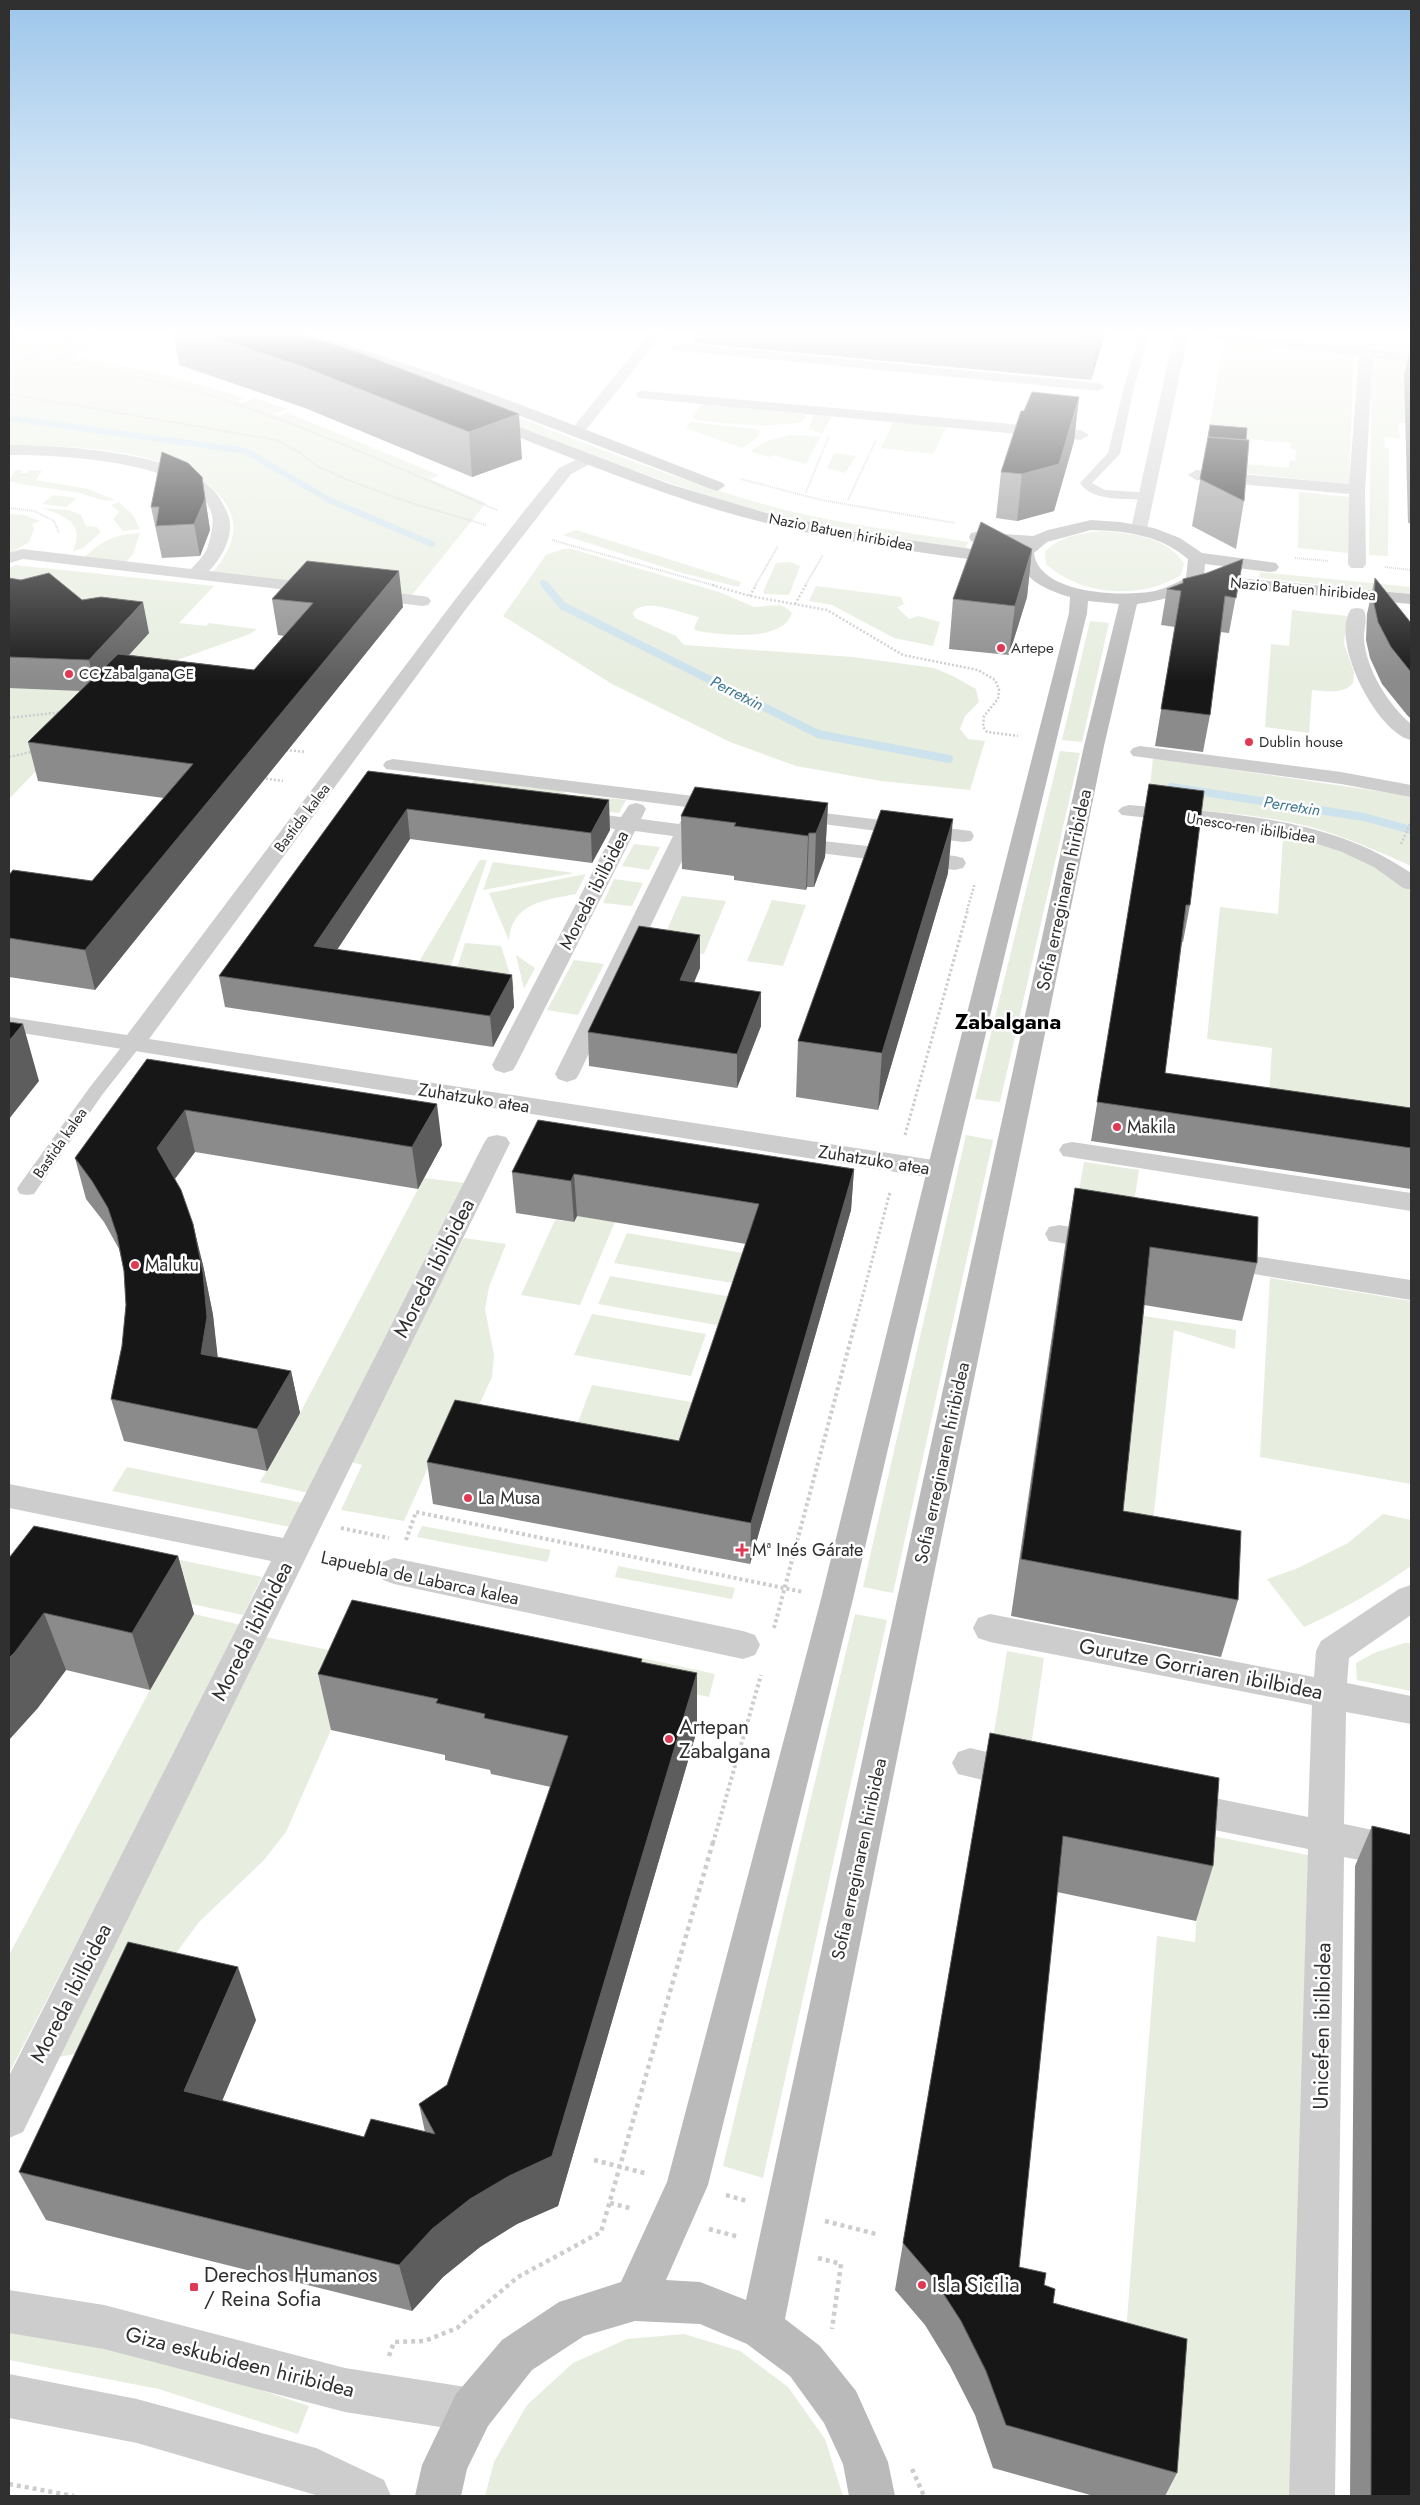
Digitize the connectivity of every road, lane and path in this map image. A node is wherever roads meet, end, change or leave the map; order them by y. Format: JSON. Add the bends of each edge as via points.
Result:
{"nodes":[{"id":1,"x":291,"y":448,"type":"edge"},
{"id":2,"x":350,"y":448,"type":"edge"},
{"id":3,"x":562,"y":448,"type":"edge"},
{"id":4,"x":617,"y":448,"type":"edge"},
{"id":5,"x":824,"y":448,"type":"edge"},
{"id":6,"x":872,"y":448,"type":"edge"},
{"id":7,"x":1115,"y":448,"type":"edge"},
{"id":8,"x":1157,"y":448,"type":"edge"},
{"id":9,"x":1360,"y":448,"type":"edge"},
{"id":10,"x":9,"y":450,"type":"edge"},
{"id":11,"x":588,"y":458,"type":"junction"},
{"id":12,"x":1196,"y":474,"type":"dead end"},
{"id":13,"x":730,"y":489,"type":"dead end"},
{"id":14,"x":1357,"y":490,"type":"junction"},
{"id":15,"x":806,"y":492,"type":"dead end"},
{"id":16,"x":1147,"y":496,"type":"junction"},
{"id":17,"x":848,"y":500,"type":"dead end"},
{"id":18,"x":9,"y":508,"type":"edge"},
{"id":19,"x":498,"y":510,"type":"dead end"},
{"id":20,"x":796,"y":524,"type":"junction"},
{"id":21,"x":486,"y":526,"type":"dead end"},
{"id":22,"x":1139,"y":529,"type":"junction"},
{"id":23,"x":962,"y":536,"type":"dead end"},
{"id":24,"x":552,"y":540,"type":"dead end"},
{"id":25,"x":1035,"y":541,"type":"junction"},
{"id":26,"x":823,"y":554,"type":"dead end"},
{"id":27,"x":42,"y":557,"type":"junction"},
{"id":28,"x":9,"y":558,"type":"edge"},
{"id":29,"x":1197,"y":558,"type":"junction"},
{"id":30,"x":1026,"y":561,"type":"junction"},
{"id":31,"x":1290,"y":569,"type":"dead end"},
{"id":32,"x":1356,"y":572,"type":"dead end"},
{"id":33,"x":195,"y":575,"type":"junction"},
{"id":34,"x":1195,"y":580,"type":"junction"},
{"id":35,"x":1080,"y":594,"type":"junction"},
{"id":36,"x":750,"y":596,"type":"junction"},
{"id":37,"x":1129,"y":599,"type":"junction"},
{"id":38,"x":1411,"y":599,"type":"edge"},
{"id":39,"x":422,"y":601,"type":"dead end"},
{"id":40,"x":795,"y":604,"type":"junction"},
{"id":41,"x":1357,"y":612,"type":"dead end"},
{"id":42,"x":67,"y":711,"type":"edge"},
{"id":43,"x":9,"y":718,"type":"edge"},
{"id":44,"x":1018,"y":727,"type":"dead end"},
{"id":45,"x":1411,"y":734,"type":"edge"},
{"id":46,"x":1016,"y":736,"type":"junction"},
{"id":47,"x":1015,"y":740,"type":"dead end"},
{"id":48,"x":277,"y":748,"type":"edge"},
{"id":49,"x":36,"y":751,"type":"edge"},
{"id":50,"x":306,"y":752,"type":"dead end"},
{"id":51,"x":1140,"y":752,"type":"dead end"},
{"id":52,"x":9,"y":757,"type":"edge"},
{"id":53,"x":393,"y":765,"type":"dead end"},
{"id":54,"x":254,"y":777,"type":"edge"},
{"id":55,"x":283,"y":781,"type":"dead end"},
{"id":56,"x":1411,"y":791,"type":"edge"},
{"id":57,"x":643,"y":796,"type":"junction"},
{"id":58,"x":700,"y":803,"type":"junction"},
{"id":59,"x":1129,"y":811,"type":"dead end"},
{"id":60,"x":549,"y":815,"type":"edge"},
{"id":61,"x":1411,"y":822,"type":"edge"},
{"id":62,"x":628,"y":824,"type":"junction"},
{"id":63,"x":686,"y":831,"type":"junction"},
{"id":64,"x":963,"y":836,"type":"dead end"},
{"id":65,"x":734,"y":837,"type":"edge"},
{"id":66,"x":763,"y":840,"type":"edge"},
{"id":67,"x":955,"y":863,"type":"dead end"},
{"id":68,"x":1402,"y":868,"type":"edge"},
{"id":69,"x":977,"y":878,"type":"dead end"},
{"id":70,"x":9,"y":1024,"type":"edge"},
{"id":71,"x":133,"y":1044,"type":"junction"},
{"id":72,"x":504,"y":1065,"type":"dead end"},
{"id":73,"x":566,"y":1074,"type":"dead end"},
{"id":74,"x":497,"y":1143,"type":"dead end"},
{"id":75,"x":1072,"y":1150,"type":"dead end"},
{"id":76,"x":898,"y":1164,"type":"junction"},
{"id":77,"x":940,"y":1170,"type":"junction"},
{"id":78,"x":27,"y":1189,"type":"dead end"},
{"id":79,"x":1411,"y":1202,"type":"edge"},
{"id":80,"x":1059,"y":1234,"type":"dead end"},
{"id":81,"x":1127,"y":1245,"type":"edge"},
{"id":82,"x":1196,"y":1256,"type":"edge"},
{"id":83,"x":1411,"y":1290,"type":"edge"},
{"id":84,"x":9,"y":1496,"type":"edge"},
{"id":85,"x":339,"y":1528,"type":"dead end"},
{"id":86,"x":406,"y":1541,"type":"junction"},
{"id":87,"x":292,"y":1552,"type":"junction"},
{"id":88,"x":398,"y":1573,"type":"junction"},
{"id":89,"x":785,"y":1589,"type":"junction"},
{"id":90,"x":1411,"y":1598,"type":"edge"},
{"id":91,"x":837,"y":1599,"type":"junction"},
{"id":92,"x":990,"y":1628,"type":"dead end"},
{"id":93,"x":759,"y":1648,"type":"junction"},
{"id":94,"x":1329,"y":1694,"type":"junction"},
{"id":95,"x":1411,"y":1710,"type":"edge"},
{"id":96,"x":970,"y":1763,"type":"dead end"},
{"id":97,"x":1047,"y":1779,"type":"edge"},
{"id":98,"x":1153,"y":1801,"type":"edge"},
{"id":99,"x":1326,"y":1836,"type":"junction"},
{"id":100,"x":1411,"y":1854,"type":"edge"},
{"id":101,"x":9,"y":2118,"type":"edge"},
{"id":102,"x":594,"y":2160,"type":"dead end"},
{"id":103,"x":621,"y":2167,"type":"junction"},
{"id":104,"x":687,"y":2185,"type":"junction"},
{"id":105,"x":785,"y":2210,"type":"junction"},
{"id":106,"x":876,"y":2234,"type":"dead end"},
{"id":107,"x":635,"y":2300,"type":"junction"},
{"id":108,"x":9,"y":2311,"type":"edge"},
{"id":109,"x":762,"y":2328,"type":"junction"},
{"id":110,"x":374,"y":2394,"type":"junction"},
{"id":111,"x":9,"y":2396,"type":"edge"},
{"id":112,"x":472,"y":2410,"type":"junction"},
{"id":113,"x":9,"y":2484,"type":"edge"},
{"id":114,"x":74,"y":2496,"type":"edge"},
{"id":115,"x":368,"y":2496,"type":"edge"},
{"id":116,"x":438,"y":2496,"type":"edge"},
{"id":117,"x":872,"y":2496,"type":"edge"},
{"id":118,"x":1312,"y":2496,"type":"edge"}],
"edges":[{"from":1,"to":21,"type":"path","via":[[317,466],[348,480],[411,504]]},
{"from":2,"to":19,"type":"path"},
{"from":3,"to":11,"type":"main road","name":"Nazio Batuen hiribidea"},
{"from":4,"to":13,"type":"main road"},
{"from":5,"to":15,"type":"path"},
{"from":6,"to":17,"type":"path"},
{"from":7,"to":16,"type":"lane","via":[[1114,454],[1086,483],[1089,488],[1103,493]]},
{"from":8,"to":16,"type":"street"},
{"from":9,"to":14,"type":"street"},
{"from":10,"to":33,"type":"street","via":[[110,455],[151,464],[183,477],[222,511],[223,530],[217,550]]},
{"from":11,"to":20,"type":"main road","name":"Nazio Batuen hiribidea","via":[[672,490]]},
{"from":11,"to":71,"type":"street","name":"Bastida kalea","via":[[565,471],[501,552]]},
{"from":12,"to":14,"type":"street"},
{"from":14,"to":32,"type":"street"},
{"from":16,"to":22,"type":"street"},
{"from":18,"to":27,"type":"path","via":[[34,511],[54,521],[60,531],[56,544]]},
{"from":20,"to":30,"type":"main road","name":"Nazio Batuen hiribidea","via":[[889,543]]},
{"from":20,"to":36,"type":"path","via":[[783,537]]},
{"from":22,"to":25,"type":"main road","via":[[1091,525],[1049,533]]},
{"from":22,"to":29,"type":"main road","via":[[1185,546]]},
{"from":23,"to":25,"type":"main road"},
{"from":24,"to":36,"type":"path"},
{"from":25,"to":30,"type":"main road","via":[[1029,547]]},
{"from":26,"to":40,"type":"path"},
{"from":27,"to":28,"type":"street","via":[[22,554]]},
{"from":27,"to":33,"type":"street"},
{"from":29,"to":31,"type":"main road","name":"Nazio Batuen hiribidea"},
{"from":29,"to":34,"type":"main road"},
{"from":30,"to":35,"type":"main road","via":[[1035,574]]},
{"from":33,"to":39,"type":"street"},
{"from":34,"to":37,"type":"main road","via":[[1169,593]]},
{"from":34,"to":38,"type":"main road","name":"Nazio Batuen hiribidea"},
{"from":35,"to":37,"type":"main road"},
{"from":35,"to":77,"type":"main road","via":[[1078,613]]},
{"from":36,"to":40,"type":"path"},
{"from":37,"to":105,"type":"main road","name":"Sofia erreginaren hiribidea","via":[[1094,746]]},
{"from":40,"to":46,"type":"path","via":[[827,610],[903,655],[978,670],[995,680],[1000,689],[998,699],[984,716],[983,727],[987,732]]},
{"from":41,"to":45,"type":"street","via":[[1355,642],[1363,670],[1379,700]]},
{"from":42,"to":43,"type":"path"},
{"from":44,"to":46,"type":"path"},
{"from":46,"to":47,"type":"path"},
{"from":48,"to":50,"type":"path"},
{"from":49,"to":52,"type":"path"},
{"from":51,"to":56,"type":"street","via":[[1341,778]]},
{"from":53,"to":57,"type":"street"},
{"from":54,"to":55,"type":"path"},
{"from":57,"to":58,"type":"street"},
{"from":57,"to":62,"type":"street","name":"Moreda ibilbidea"},
{"from":58,"to":63,"type":"street"},
{"from":58,"to":64,"type":"street"},
{"from":59,"to":68,"type":"street","name":"Unesco-ren ibilbidea","via":[[1292,832],[1345,846]]},
{"from":60,"to":62,"type":"street"},
{"from":61,"to":68,"type":"path"},
{"from":62,"to":63,"type":"street"},
{"from":62,"to":72,"type":"street","name":"Moreda ibilbidea"},
{"from":63,"to":65,"type":"street"},
{"from":63,"to":73,"type":"street"},
{"from":66,"to":67,"type":"street"},
{"from":69,"to":76,"type":"path"},
{"from":70,"to":71,"type":"street","name":"Zuhatzuko atea"},
{"from":71,"to":76,"type":"street","name":"Zuhatzuko atea"},
{"from":71,"to":78,"type":"lane","name":"Bastida kalea"},
{"from":74,"to":87,"type":"street","name":"Moreda ibilbidea"},
{"from":75,"to":79,"type":"street"},
{"from":76,"to":77,"type":"street","name":"Zuhatzuko atea"},
{"from":76,"to":89,"type":"path"},
{"from":77,"to":91,"type":"main road"},
{"from":80,"to":81,"type":"street"},
{"from":82,"to":83,"type":"street"},
{"from":84,"to":87,"type":"street"},
{"from":85,"to":86,"type":"path"},
{"from":86,"to":88,"type":"path","via":[[413,1543]]},
{"from":86,"to":89,"type":"path","via":[[416,1512]]},
{"from":87,"to":88,"type":"path","name":"Lapuebla de Labarca kalea"},
{"from":87,"to":101,"type":"street","name":"Moreda ibilbidea"},
{"from":88,"to":93,"type":"street","name":"Lapuebla de Labarca kalea"},
{"from":89,"to":91,"type":"path"},
{"from":89,"to":93,"type":"path"},
{"from":90,"to":94,"type":"street","name":"Unicef-en ibilbidea","via":[[1333,1651]]},
{"from":91,"to":104,"type":"main road"},
{"from":92,"to":94,"type":"street","name":"Gurutze Gorriaren ibilbidea"},
{"from":93,"to":103,"type":"path"},
{"from":94,"to":95,"type":"street","name":"Gurutze Gorriaren ibilbidea"},
{"from":94,"to":99,"type":"street","name":"Unicef-en ibilbidea"},
{"from":96,"to":97,"type":"street"},
{"from":98,"to":99,"type":"street"},
{"from":99,"to":100,"type":"street"},
{"from":99,"to":118,"type":"street","name":"Unicef-en ibilbidea"},
{"from":102,"to":103,"type":"path"},
{"from":103,"to":104,"type":"path"},
{"from":103,"to":110,"type":"path","via":[[601,2232],[518,2277],[457,2328],[425,2341],[394,2342]]},
{"from":104,"to":105,"type":"path"},
{"from":104,"to":107,"type":"main road"},
{"from":105,"to":106,"type":"path"},
{"from":105,"to":109,"type":"main road","name":"Sofia erreginaren hiribidea"},
{"from":107,"to":109,"type":"main road","via":[[700,2303]]},
{"from":107,"to":112,"type":"main road","via":[[574,2318],[518,2355]]},
{"from":108,"to":110,"type":"street","name":"Giza eskubideen hiribidea","via":[[104,2327],[345,2390]]},
{"from":109,"to":117,"type":"main road","via":[[805,2362],[840,2407],[865,2462]]},
{"from":110,"to":112,"type":"street","name":"Giza eskubideen hiribidea"},
{"from":111,"to":115,"type":"street","via":[[137,2422],[307,2468]]},
{"from":112,"to":116,"type":"main road","via":[[445,2465]]},
{"from":113,"to":114,"type":"path"}]}
